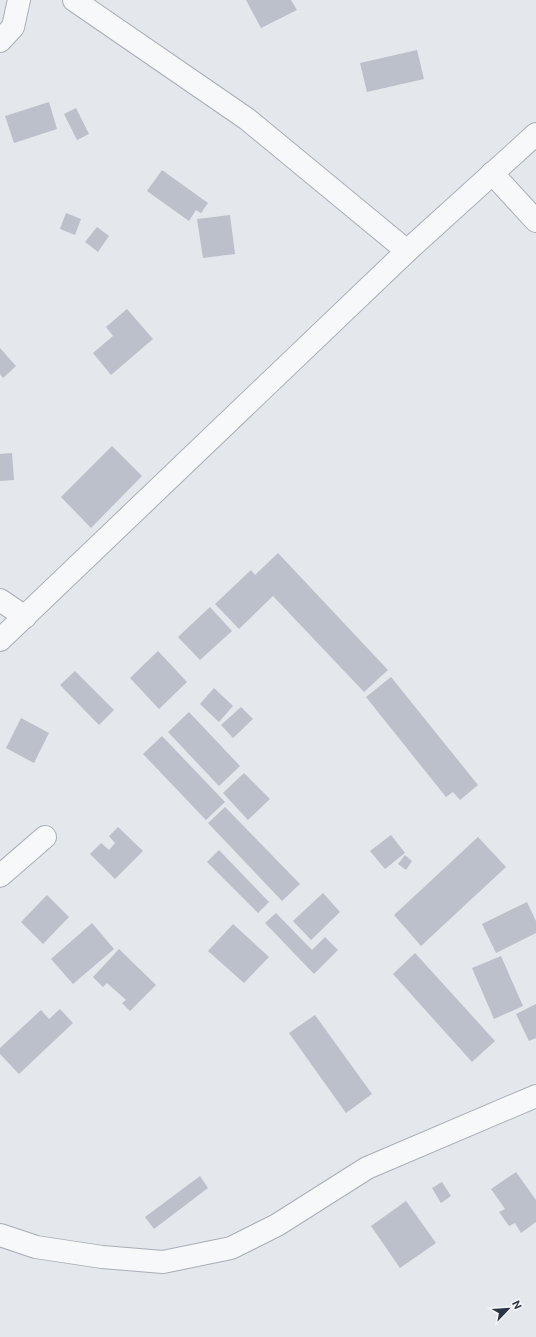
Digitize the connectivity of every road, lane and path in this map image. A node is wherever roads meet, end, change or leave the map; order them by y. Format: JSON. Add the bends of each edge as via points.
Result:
{"nodes":[{"id":1,"x":19,"y":0,"type":"edge"},
{"id":2,"x":74,"y":0,"type":"edge"},
{"id":3,"x":0,"y":41,"type":"edge"},
{"id":4,"x":536,"y":134,"type":"edge"},
{"id":5,"x":492,"y":173,"type":"junction"},
{"id":6,"x":536,"y":221,"type":"edge"},
{"id":7,"x":407,"y":251,"type":"junction"},
{"id":8,"x":0,"y":600,"type":"edge"},
{"id":9,"x":25,"y":617,"type":"junction"},
{"id":10,"x":0,"y":640,"type":"edge"},
{"id":11,"x":46,"y":837,"type":"dead end"},
{"id":12,"x":0,"y":876,"type":"edge"},
{"id":13,"x":536,"y":1096,"type":"edge"},
{"id":14,"x":0,"y":1235,"type":"edge"}],
"edges":[{"from":1,"to":3,"type":"street","via":[[12,27]]},
{"from":2,"to":7,"type":"street","via":[[247,119]]},
{"from":4,"to":5,"type":"street"},
{"from":5,"to":6,"type":"street"},
{"from":5,"to":7,"type":"street"},
{"from":7,"to":9,"type":"street"},
{"from":8,"to":9,"type":"street"},
{"from":9,"to":10,"type":"street"},
{"from":11,"to":12,"type":"street"},
{"from":13,"to":14,"type":"street","via":[[367,1168],[277,1225],[231,1248],[163,1262],[102,1257],[36,1247]]}]}
